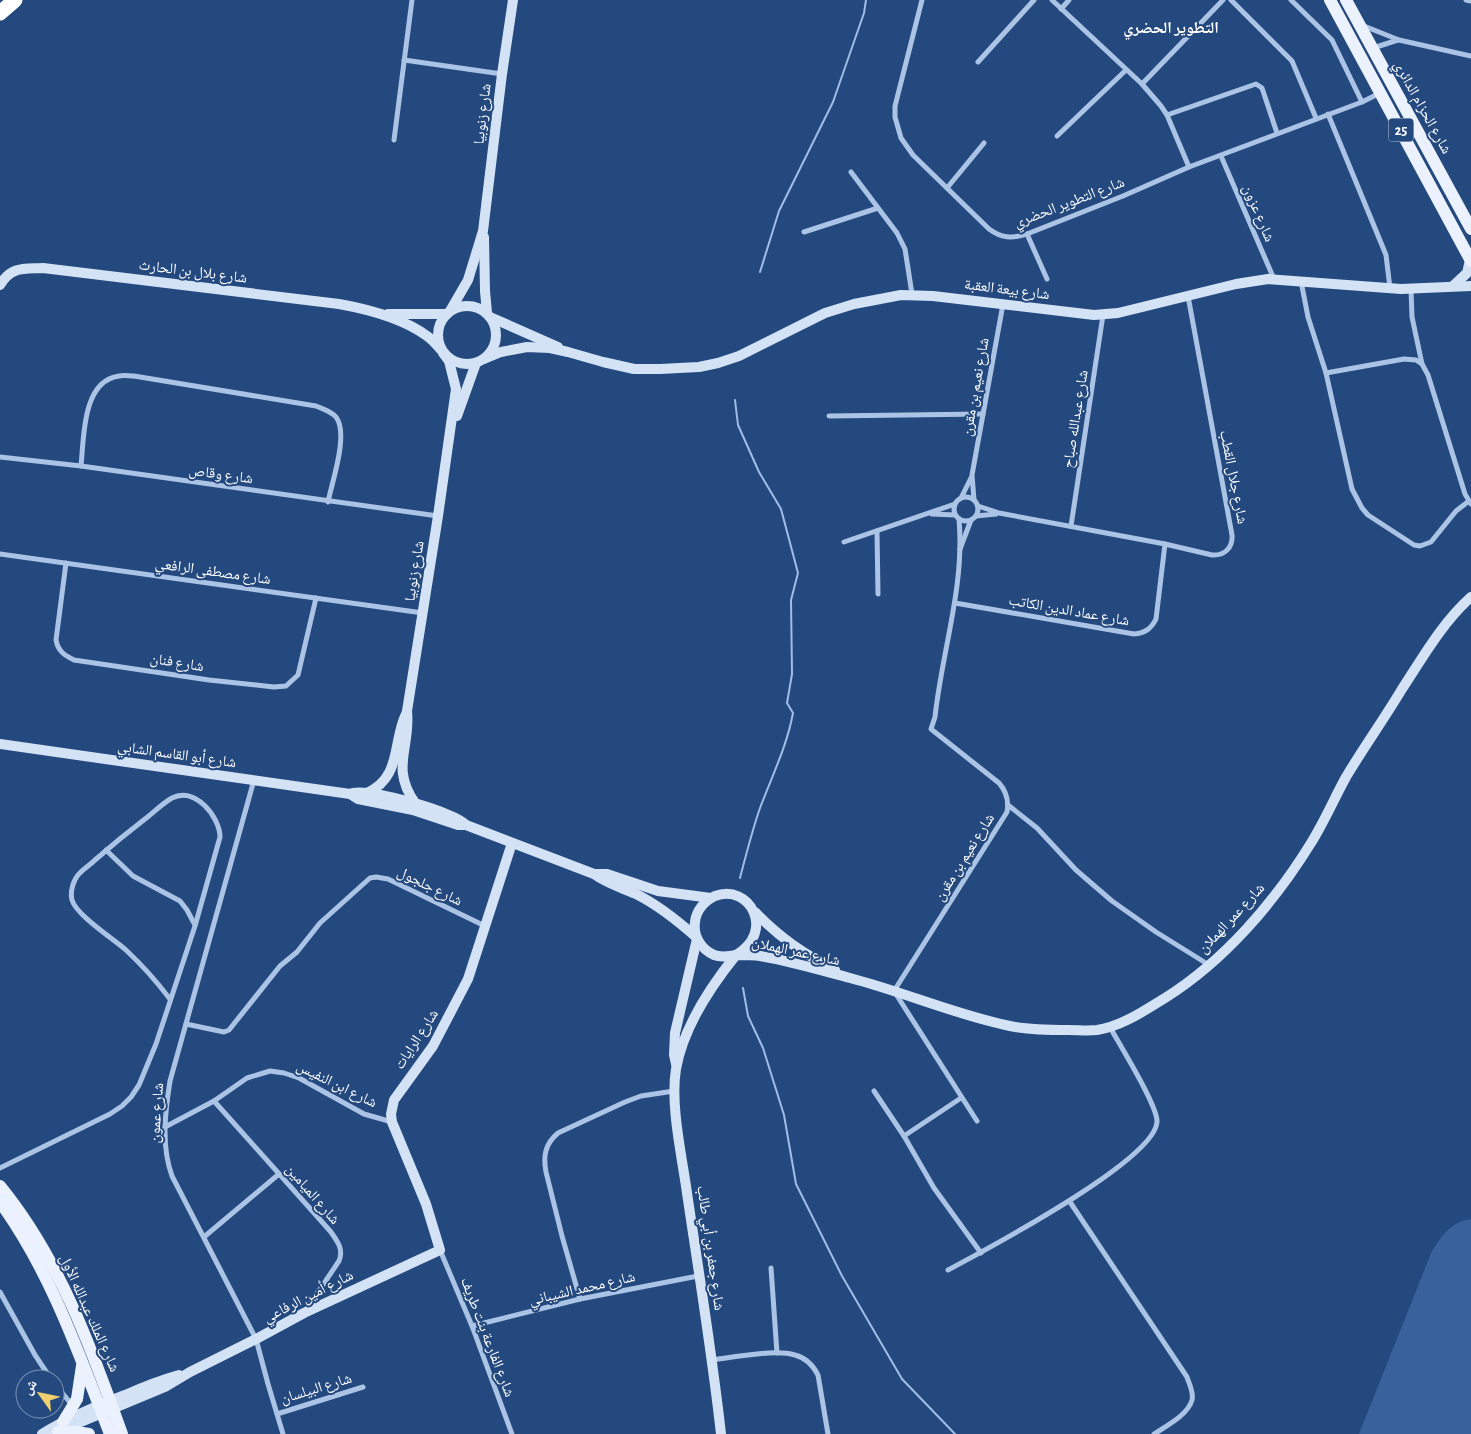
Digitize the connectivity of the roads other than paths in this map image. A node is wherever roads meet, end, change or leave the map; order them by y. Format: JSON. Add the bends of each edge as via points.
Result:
{"nodes":[{"id":1,"x":15,"y":0,"type":"edge"},
{"id":2,"x":412,"y":0,"type":"edge"},
{"id":3,"x":514,"y":0,"type":"edge"},
{"id":4,"x":922,"y":0,"type":"edge"},
{"id":5,"x":1034,"y":0,"type":"edge"},
{"id":6,"x":1052,"y":0,"type":"edge"},
{"id":7,"x":1069,"y":0,"type":"edge"},
{"id":8,"x":1224,"y":0,"type":"edge"},
{"id":9,"x":1231,"y":0,"type":"edge"},
{"id":10,"x":1291,"y":0,"type":"edge"},
{"id":11,"x":1330,"y":0,"type":"edge"},
{"id":12,"x":1346,"y":0,"type":"edge"},
{"id":13,"x":1466,"y":0,"type":"edge"},
{"id":14,"x":1471,"y":1,"type":"edge"},
{"id":15,"x":1061,"y":9,"type":"junction"},
{"id":16,"x":0,"y":12,"type":"edge"},
{"id":17,"x":1359,"y":24,"type":"junction"},
{"id":18,"x":1399,"y":40,"type":"junction"},
{"id":19,"x":1372,"y":48,"type":"junction"},
{"id":20,"x":1471,"y":56,"type":"edge"},
{"id":21,"x":404,"y":60,"type":"junction"},
{"id":22,"x":978,"y":62,"type":"dead end"},
{"id":23,"x":1126,"y":70,"type":"junction"},
{"id":24,"x":502,"y":74,"type":"junction"},
{"id":25,"x":1142,"y":84,"type":"junction"},
{"id":26,"x":1380,"y":93,"type":"junction"},
{"id":27,"x":1362,"y":102,"type":"junction"},
{"id":28,"x":1328,"y":114,"type":"junction"},
{"id":29,"x":1167,"y":115,"type":"junction"},
{"id":30,"x":1316,"y":118,"type":"junction"},
{"id":31,"x":1278,"y":133,"type":"junction"},
{"id":32,"x":1057,"y":136,"type":"dead end"},
{"id":33,"x":394,"y":140,"type":"dead end"},
{"id":34,"x":984,"y":143,"type":"dead end"},
{"id":35,"x":1221,"y":156,"type":"junction"},
{"id":36,"x":1189,"y":167,"type":"junction"},
{"id":37,"x":851,"y":172,"type":"dead end"},
{"id":38,"x":947,"y":188,"type":"junction"},
{"id":39,"x":878,"y":208,"type":"junction"},
{"id":40,"x":1471,"y":229,"type":"edge"},
{"id":41,"x":483,"y":231,"type":"junction"},
{"id":42,"x":804,"y":232,"type":"dead end"},
{"id":43,"x":1026,"y":234,"type":"junction"},
{"id":44,"x":1471,"y":260,"type":"edge"},
{"id":45,"x":1047,"y":279,"type":"dead end"},
{"id":46,"x":1274,"y":279,"type":"junction"},
{"id":47,"x":2,"y":281,"type":"edge"},
{"id":48,"x":1301,"y":281,"type":"junction"},
{"id":49,"x":1453,"y":286,"type":"junction"},
{"id":50,"x":1471,"y":286,"type":"edge"},
{"id":51,"x":1390,"y":289,"type":"junction"},
{"id":52,"x":1411,"y":289,"type":"junction"},
{"id":53,"x":912,"y":294,"type":"junction"},
{"id":54,"x":1188,"y":296,"type":"junction"},
{"id":55,"x":1003,"y":304,"type":"junction"},
{"id":56,"x":448,"y":312,"type":"junction"},
{"id":57,"x":379,"y":314,"type":"junction"},
{"id":58,"x":423,"y":315,"type":"junction"},
{"id":59,"x":489,"y":315,"type":"junction"},
{"id":60,"x":1103,"y":315,"type":"junction"},
{"id":61,"x":415,"y":328,"type":"junction"},
{"id":62,"x":442,"y":351,"type":"junction"},
{"id":63,"x":568,"y":352,"type":"junction"},
{"id":64,"x":480,"y":361,"type":"junction"},
{"id":65,"x":1422,"y":364,"type":"junction"},
{"id":66,"x":1326,"y":374,"type":"junction"},
{"id":67,"x":983,"y":414,"type":"junction"},
{"id":68,"x":829,"y":416,"type":"dead end"},
{"id":69,"x":450,"y":436,"type":"junction"},
{"id":70,"x":0,"y":457,"type":"edge"},
{"id":71,"x":81,"y":466,"type":"junction"},
{"id":72,"x":972,"y":475,"type":"junction"},
{"id":73,"x":961,"y":498,"type":"junction"},
{"id":74,"x":974,"y":500,"type":"junction"},
{"id":75,"x":328,"y":502,"type":"junction"},
{"id":76,"x":1470,"y":502,"type":"edge"},
{"id":77,"x":955,"y":504,"type":"junction"},
{"id":78,"x":978,"y":506,"type":"junction"},
{"id":79,"x":929,"y":514,"type":"junction"},
{"id":80,"x":999,"y":514,"type":"junction"},
{"id":81,"x":438,"y":516,"type":"junction"},
{"id":82,"x":976,"y":516,"type":"junction"},
{"id":83,"x":957,"y":517,"type":"junction"},
{"id":84,"x":971,"y":520,"type":"junction"},
{"id":85,"x":1071,"y":526,"type":"junction"},
{"id":86,"x":877,"y":531,"type":"junction"},
{"id":87,"x":844,"y":542,"type":"dead end"},
{"id":88,"x":1165,"y":544,"type":"junction"},
{"id":89,"x":959,"y":551,"type":"junction"},
{"id":90,"x":0,"y":554,"type":"edge"},
{"id":91,"x":66,"y":563,"type":"junction"},
{"id":92,"x":878,"y":594,"type":"dead end"},
{"id":93,"x":1471,"y":597,"type":"edge"},
{"id":94,"x":316,"y":598,"type":"junction"},
{"id":95,"x":955,"y":603,"type":"junction"},
{"id":96,"x":423,"y":613,"type":"junction"},
{"id":97,"x":407,"y":710,"type":"junction"},
{"id":98,"x":0,"y":744,"type":"edge"},
{"id":99,"x":254,"y":780,"type":"junction"},
{"id":100,"x":367,"y":793,"type":"junction"},
{"id":101,"x":350,"y":794,"type":"junction"},
{"id":102,"x":415,"y":803,"type":"junction"},
{"id":103,"x":1008,"y":805,"type":"junction"},
{"id":104,"x":466,"y":825,"type":"junction"},
{"id":105,"x":512,"y":843,"type":"junction"},
{"id":106,"x":106,"y":850,"type":"junction"},
{"id":107,"x":594,"y":874,"type":"junction"},
{"id":108,"x":711,"y":898,"type":"junction"},
{"id":109,"x":752,"y":908,"type":"junction"},
{"id":110,"x":195,"y":926,"type":"junction"},
{"id":111,"x":485,"y":926,"type":"junction"},
{"id":112,"x":697,"y":938,"type":"junction"},
{"id":113,"x":736,"y":955,"type":"junction"},
{"id":114,"x":1209,"y":965,"type":"junction"},
{"id":115,"x":850,"y":978,"type":"junction"},
{"id":116,"x":894,"y":991,"type":"junction"},
{"id":117,"x":170,"y":999,"type":"junction"},
{"id":118,"x":186,"y":1024,"type":"junction"},
{"id":119,"x":1110,"y":1026,"type":"junction"},
{"id":120,"x":676,"y":1067,"type":"junction"},
{"id":121,"x":675,"y":1091,"type":"junction"},
{"id":122,"x":874,"y":1091,"type":"dead end"},
{"id":123,"x":961,"y":1098,"type":"junction"},
{"id":124,"x":214,"y":1101,"type":"junction"},
{"id":125,"x":977,"y":1121,"type":"dead end"},
{"id":126,"x":392,"y":1122,"type":"junction"},
{"id":127,"x":165,"y":1127,"type":"junction"},
{"id":128,"x":904,"y":1136,"type":"junction"},
{"id":129,"x":0,"y":1168,"type":"edge"},
{"id":130,"x":279,"y":1174,"type":"junction"},
{"id":131,"x":0,"y":1186,"type":"edge"},
{"id":132,"x":0,"y":1202,"type":"edge"},
{"id":133,"x":1070,"y":1202,"type":"junction"},
{"id":134,"x":204,"y":1237,"type":"junction"},
{"id":135,"x":440,"y":1250,"type":"junction"},
{"id":136,"x":981,"y":1253,"type":"junction"},
{"id":137,"x":771,"y":1268,"type":"dead end"},
{"id":138,"x":948,"y":1270,"type":"dead end"},
{"id":139,"x":698,"y":1276,"type":"junction"},
{"id":140,"x":0,"y":1292,"type":"edge"},
{"id":141,"x":580,"y":1298,"type":"junction"},
{"id":142,"x":304,"y":1313,"type":"junction"},
{"id":143,"x":472,"y":1326,"type":"junction"},
{"id":144,"x":256,"y":1339,"type":"junction"},
{"id":145,"x":777,"y":1353,"type":"junction"},
{"id":146,"x":712,"y":1360,"type":"junction"},
{"id":147,"x":82,"y":1361,"type":"junction"},
{"id":148,"x":44,"y":1369,"type":"edge"},
{"id":149,"x":363,"y":1387,"type":"dead end"},
{"id":150,"x":65,"y":1396,"type":"edge"},
{"id":151,"x":74,"y":1406,"type":"junction"},
{"id":152,"x":106,"y":1407,"type":"junction"},
{"id":153,"x":277,"y":1414,"type":"junction"},
{"id":154,"x":58,"y":1429,"type":"edge"},
{"id":155,"x":42,"y":1434,"type":"edge"},
{"id":156,"x":89,"y":1434,"type":"edge"},
{"id":157,"x":110,"y":1434,"type":"edge"},
{"id":158,"x":122,"y":1434,"type":"edge"},
{"id":159,"x":283,"y":1434,"type":"edge"},
{"id":160,"x":512,"y":1434,"type":"edge"},
{"id":161,"x":721,"y":1434,"type":"edge"},
{"id":162,"x":828,"y":1434,"type":"edge"},
{"id":163,"x":1154,"y":1434,"type":"edge"}],
"edges":[{"from":1,"to":16,"type":"highway"},
{"from":2,"to":21,"type":"street"},
{"from":3,"to":24,"type":"street","name":"شارع زنوبيا"},
{"from":4,"to":38,"type":"street","name":"شارع التطوير الحضري","via":[[896,95],[895,117],[906,147]]},
{"from":5,"to":22,"type":"street"},
{"from":6,"to":15,"type":"street"},
{"from":7,"to":15,"type":"street"},
{"from":8,"to":25,"type":"street"},
{"from":9,"to":30,"type":"street","via":[[1292,62]]},
{"from":10,"to":27,"type":"street","via":[[1332,40]]},
{"from":11,"to":26,"type":"main road","name":"شارع الحزام الدائري","number":"25"},
{"from":12,"to":17,"type":"main road","name":"شارع الحزام الدائري","number":"25"},
{"from":13,"to":14,"type":"street"},
{"from":15,"to":23,"type":"street"},
{"from":17,"to":18,"type":"street"},
{"from":17,"to":19,"type":"main road","name":"شارع الحزام الدائري","number":"25"},
{"from":18,"to":19,"type":"street"},
{"from":18,"to":20,"type":"street"},
{"from":19,"to":40,"type":"main road","name":"شارع الحزام الدائري","number":"25"},
{"from":21,"to":24,"type":"street"},
{"from":21,"to":33,"type":"street"},
{"from":23,"to":25,"type":"street"},
{"from":23,"to":32,"type":"street"},
{"from":24,"to":41,"type":"street","name":"شارع زنوبيا"},
{"from":25,"to":29,"type":"street"},
{"from":26,"to":27,"type":"street","name":"شارع التطوير الحضري"},
{"from":26,"to":44,"type":"main road","name":"شارع الحزام الدائري","number":"25"},
{"from":27,"to":28,"type":"street","name":"شارع التطوير الحضري"},
{"from":28,"to":30,"type":"street","name":"شارع التطوير الحضري"},
{"from":28,"to":51,"type":"street","via":[[1386,255]]},
{"from":29,"to":31,"type":"street","via":[[1256,84],[1262,88]]},
{"from":29,"to":36,"type":"street"},
{"from":30,"to":31,"type":"street","name":"شارع التطوير الحضري"},
{"from":31,"to":35,"type":"street","name":"شارع التطوير الحضري"},
{"from":34,"to":38,"type":"street"},
{"from":35,"to":36,"type":"street","name":"شارع التطوير الحضري"},
{"from":35,"to":46,"type":"street","name":"شارع عزون"},
{"from":36,"to":43,"type":"street","name":"شارع التطوير الحضري"},
{"from":37,"to":39,"type":"street"},
{"from":38,"to":43,"type":"street","name":"شارع التطوير الحضري","via":[[995,233],[1010,238]]},
{"from":39,"to":42,"type":"street"},
{"from":39,"to":53,"type":"street","via":[[905,249]]},
{"from":41,"to":56,"type":"street","name":"شارع زنوبيا","via":[[468,280]]},
{"from":41,"to":59,"type":"street","name":"شارع زنوبيا"},
{"from":43,"to":45,"type":"street"},
{"from":44,"to":49,"type":"street","via":[[1467,273]]},
{"from":46,"to":48,"type":"street","name":"شارع بيعة العقبة"},
{"from":46,"to":54,"type":"street","name":"شارع بيعة العقبة"},
{"from":47,"to":57,"type":"street","name":"شارع بلال بن الحارث","via":[[18,269],[44,268],[339,304]]},
{"from":48,"to":51,"type":"street","name":"شارع بيعة العقبة"},
{"from":48,"to":66,"type":"street","via":[[1308,317]]},
{"from":49,"to":50,"type":"street","name":"شارع بيعة العقبة"},
{"from":49,"to":52,"type":"street","name":"شارع بيعة العقبة"},
{"from":51,"to":52,"type":"street","name":"شارع بيعة العقبة"},
{"from":52,"to":65,"type":"street","via":[[1412,317]]},
{"from":53,"to":55,"type":"street","name":"شارع بيعة العقبة"},
{"from":53,"to":63,"type":"street","name":"شارع بيعة العقبة","via":[[838,308],[718,363],[660,370],[634,369]]},
{"from":54,"to":60,"type":"street","name":"شارع بيعة العقبة"},
{"from":54,"to":88,"type":"street","name":"شارع جلال القطب","via":[[1232,540],[1226,552],[1218,556]]},
{"from":55,"to":60,"type":"street","name":"شارع بيعة العقبة"},
{"from":55,"to":67,"type":"street","name":"شارع نعيم بن مقرن"},
{"from":56,"to":58,"type":"street","name":"شارع بلال بن الحارث"},
{"from":56,"to":59,"type":"street","via":[[465,305]]},
{"from":56,"to":62,"type":"street","via":[[439,327],[438,342]]},
{"from":57,"to":58,"type":"street","name":"شارع بلال بن الحارث"},
{"from":57,"to":61,"type":"street","name":"شارع بلال بن الحارث"},
{"from":58,"to":61,"type":"street"},
{"from":59,"to":63,"type":"street","name":"شارع بيعة العقبة"},
{"from":59,"to":64,"type":"street","via":[[497,334],[491,352]]},
{"from":60,"to":85,"type":"street","name":"شارع عبدالله صباح"},
{"from":61,"to":62,"type":"street","name":"شارع بلال بن الحارث"},
{"from":62,"to":64,"type":"street","via":[[458,363]]},
{"from":62,"to":69,"type":"street","name":"شارع زنوبيا","via":[[449,361],[456,389]]},
{"from":63,"to":64,"type":"street","name":"شارع بيعة العقبة","via":[[527,347],[501,352]]},
{"from":64,"to":69,"type":"street","name":"شارع زنوبيا"},
{"from":65,"to":66,"type":"street","via":[[1404,359]]},
{"from":65,"to":76,"type":"street"},
{"from":66,"to":76,"type":"street","via":[[1352,489],[1368,515],[1414,545],[1426,545],[1456,510]]},
{"from":67,"to":68,"type":"street"},
{"from":67,"to":72,"type":"street","name":"شارع نعيم بن مقرن"},
{"from":69,"to":81,"type":"street","name":"شارع زنوبيا"},
{"from":70,"to":71,"type":"street","name":"شارع وقاص"},
{"from":71,"to":75,"type":"street","name":"شارع وقاص"},
{"from":71,"to":75,"type":"street","via":[[89,405],[95,390],[118,376],[134,376],[316,406],[330,412],[337,418],[342,439]]},
{"from":72,"to":73,"type":"street","name":"شارع نعيم بن مقرن"},
{"from":72,"to":74,"type":"street","name":"شارع نعيم بن مقرن"},
{"from":73,"to":74,"type":"street"},
{"from":73,"to":77,"type":"street"},
{"from":74,"to":78,"type":"street"},
{"from":75,"to":81,"type":"street","name":"شارع وقاص"},
{"from":77,"to":79,"type":"street"},
{"from":77,"to":83,"type":"street"},
{"from":78,"to":80,"type":"street","name":"شارع جلال القطب"},
{"from":78,"to":82,"type":"street"},
{"from":79,"to":83,"type":"street"},
{"from":79,"to":86,"type":"street"},
{"from":80,"to":82,"type":"street","name":"شارع جلال القطب"},
{"from":80,"to":85,"type":"street","name":"شارع جلال القطب"},
{"from":81,"to":96,"type":"street","name":"شارع زنوبيا"},
{"from":82,"to":84,"type":"street"},
{"from":83,"to":84,"type":"street"},
{"from":83,"to":89,"type":"street","name":"شارع نعيم بن مقرن"},
{"from":84,"to":89,"type":"street","name":"شارع نعيم بن مقرن"},
{"from":85,"to":88,"type":"street","name":"شارع جلال القطب"},
{"from":86,"to":87,"type":"street"},
{"from":86,"to":92,"type":"street"},
{"from":88,"to":95,"type":"street","name":"شارع عماد الدين الكاتب","via":[[1156,619],[1141,633]]},
{"from":89,"to":95,"type":"street","name":"شارع نعيم بن مقرن"},
{"from":90,"to":91,"type":"street","name":"شارع مصطفى الرافعي"},
{"from":91,"to":94,"type":"street","name":"شارع مصطفى الرافعي"},
{"from":91,"to":94,"type":"street","name":"شارع فنان","via":[[56,640],[65,656],[209,680],[286,686],[298,674]]},
{"from":93,"to":114,"type":"street","name":"شارع عمر الهملان","via":[[1434,640],[1350,771],[1287,879]]},
{"from":94,"to":96,"type":"street","name":"شارع مصطفى الرافعي"},
{"from":95,"to":103,"type":"street","name":"شارع نعيم بن مقرن","via":[[931,729],[999,783],[1005,789]]},
{"from":96,"to":97,"type":"street","name":"شارع زنوبيا"},
{"from":97,"to":100,"type":"street","name":"شارع زنوبيا","via":[[391,771],[381,784]]},
{"from":97,"to":102,"type":"street","name":"شارع زنوبيا","via":[[402,773],[406,789]]},
{"from":98,"to":99,"type":"street","name":"شارع أبو القاسم الشابي"},
{"from":99,"to":101,"type":"street","name":"شارع أبو القاسم الشابي"},
{"from":99,"to":118,"type":"street","name":"شارع عمون"},
{"from":100,"to":101,"type":"street","name":"شارع أبو القاسم الشابي"},
{"from":100,"to":102,"type":"street","name":"شارع أبو القاسم الشابي"},
{"from":101,"to":104,"type":"street","name":"شارع أبو القاسم الشابي","via":[[358,799],[413,810],[458,826]]},
{"from":102,"to":104,"type":"street","name":"شارع أبو القاسم الشابي","via":[[458,818]]},
{"from":103,"to":114,"type":"street","via":[[1037,828],[1076,870],[1112,901]]},
{"from":103,"to":116,"type":"street","name":"شارع نعيم بن مقرن","via":[[1007,812]]},
{"from":104,"to":105,"type":"street","name":"شارع أبو القاسم الشابي"},
{"from":105,"to":107,"type":"street","name":"شارع أبو القاسم الشابي"},
{"from":105,"to":111,"type":"street","name":"شارع الرايات"},
{"from":106,"to":110,"type":"street","via":[[133,876],[180,901]]},
{"from":106,"to":110,"type":"street","via":[[172,798],[187,795],[207,808],[220,829],[220,837]]},
{"from":106,"to":117,"type":"street","via":[[78,875],[71,891],[72,901],[85,917],[126,950]]},
{"from":107,"to":108,"type":"street","name":"شارع أبو القاسم الشابي","via":[[607,874],[658,890]]},
{"from":107,"to":112,"type":"street","name":"شارع أبو القاسم الشابي","via":[[653,904]]},
{"from":108,"to":109,"type":"street","via":[[729,894],[738,896]]},
{"from":108,"to":112,"type":"street","via":[[696,915]]},
{"from":109,"to":113,"type":"street","via":[[757,930],[746,950]]},
{"from":109,"to":115,"type":"street","name":"شارع عمر الهملان","via":[[795,948]]},
{"from":110,"to":117,"type":"street"},
{"from":111,"to":118,"type":"street","name":"شارع جلجول","via":[[388,879],[376,877],[365,881],[320,923],[280,966],[229,1030],[224,1032]]},
{"from":111,"to":126,"type":"street","name":"شارع الرايات","via":[[468,979],[451,1013],[433,1046],[394,1100]]},
{"from":112,"to":113,"type":"street","via":[[701,946],[713,955]]},
{"from":112,"to":120,"type":"street","name":"شارع جعفر بن أبي طالب","via":[[676,1033]]},
{"from":113,"to":115,"type":"street","name":"شارع عمر الهملان","via":[[772,958]]},
{"from":113,"to":120,"type":"street","name":"شارع جعفر بن أبي طالب","via":[[700,1007]]},
{"from":114,"to":119,"type":"street","name":"شارع عمر الهملان","via":[[1166,997],[1124,1022]]},
{"from":115,"to":116,"type":"street","name":"شارع عمر الهملان"},
{"from":116,"to":119,"type":"street","name":"شارع عمر الهملان","via":[[1012,1026],[1096,1030]]},
{"from":116,"to":123,"type":"street"},
{"from":117,"to":129,"type":"street","via":[[156,1044],[138,1085],[122,1106]]},
{"from":118,"to":127,"type":"street","name":"شارع عمون","via":[[170,1081]]},
{"from":119,"to":133,"type":"street","via":[[1153,1105],[1157,1122],[1144,1146]]},
{"from":120,"to":121,"type":"street","name":"شارع جعفر بن أبي طالب"},
{"from":121,"to":139,"type":"street","name":"شارع جعفر بن أبي طالب"},
{"from":121,"to":141,"type":"street","via":[[641,1096],[614,1106],[558,1134],[545,1149],[546,1172]]},
{"from":122,"to":128,"type":"street"},
{"from":123,"to":125,"type":"street"},
{"from":123,"to":128,"type":"street"},
{"from":124,"to":126,"type":"street","name":"شارع ابن النفيس","via":[[247,1078],[270,1071],[299,1078],[364,1114]]},
{"from":124,"to":127,"type":"street","name":"شارع ابن النفيس"},
{"from":124,"to":130,"type":"street","name":"شارع الميامين"},
{"from":126,"to":135,"type":"street","via":[[426,1204]]},
{"from":127,"to":134,"type":"street","name":"شارع عمون","via":[[169,1166]]},
{"from":128,"to":136,"type":"street","via":[[934,1188]]},
{"from":130,"to":134,"type":"street"},
{"from":130,"to":142,"type":"street","name":"شارع الميامين","via":[[331,1232],[342,1254]]},
{"from":131,"to":152,"type":"main road","name":"شارع الملك عبدالله الأول","via":[[24,1217],[64,1288],[94,1358]]},
{"from":132,"to":147,"type":"main road","name":"شارع الملك عبدالله الأول","via":[[42,1269]]},
{"from":133,"to":136,"type":"street"},
{"from":133,"to":163,"type":"street","via":[[1187,1377],[1192,1391],[1187,1410]]},
{"from":134,"to":144,"type":"street","name":"شارع عمون"},
{"from":135,"to":142,"type":"street","name":"شارع أمين الرفاعي"},
{"from":135,"to":143,"type":"street","name":"شارع الفارعة بنت طريف"},
{"from":136,"to":138,"type":"street"},
{"from":137,"to":145,"type":"street"},
{"from":139,"to":141,"type":"street","name":"شارع محمد الشيباني"},
{"from":139,"to":146,"type":"street","name":"شارع جعفر بن أبي طالب"},
{"from":140,"to":148,"type":"street"},
{"from":141,"to":143,"type":"street","name":"شارع محمد الشيباني"},
{"from":142,"to":144,"type":"street","name":"شارع أمين الرفاعي"},
{"from":143,"to":160,"type":"street","name":"شارع الفارعة بنت طريف"},
{"from":144,"to":152,"type":"street","name":"شارع أمين الرفاعي","via":[[165,1388]]},
{"from":144,"to":153,"type":"street","name":"شارع عمون"},
{"from":145,"to":146,"type":"street"},
{"from":145,"to":162,"type":"street","via":[[794,1354],[813,1366],[818,1375]]},
{"from":146,"to":161,"type":"street","name":"شارع جعفر بن أبي طالب"},
{"from":147,"to":151,"type":"main road"},
{"from":147,"to":152,"type":"main road","name":"شارع الملك عبدالله الأول"},
{"from":149,"to":153,"type":"street","name":"شارع البيلسان"},
{"from":150,"to":151,"type":"street"},
{"from":151,"to":154,"type":"main road"},
{"from":152,"to":154,"type":"street","name":"شارع أمين الرفاعي"},
{"from":152,"to":157,"type":"main road","name":"شارع الملك عبدالله الأول"},
{"from":152,"to":158,"type":"main road","name":"شارع الملك عبدالله الأول"},
{"from":153,"to":159,"type":"street","name":"شارع عمون"},
{"from":154,"to":155,"type":"street","name":"شارع أمين الرفاعي"},
{"from":154,"to":156,"type":"main road"}]}
